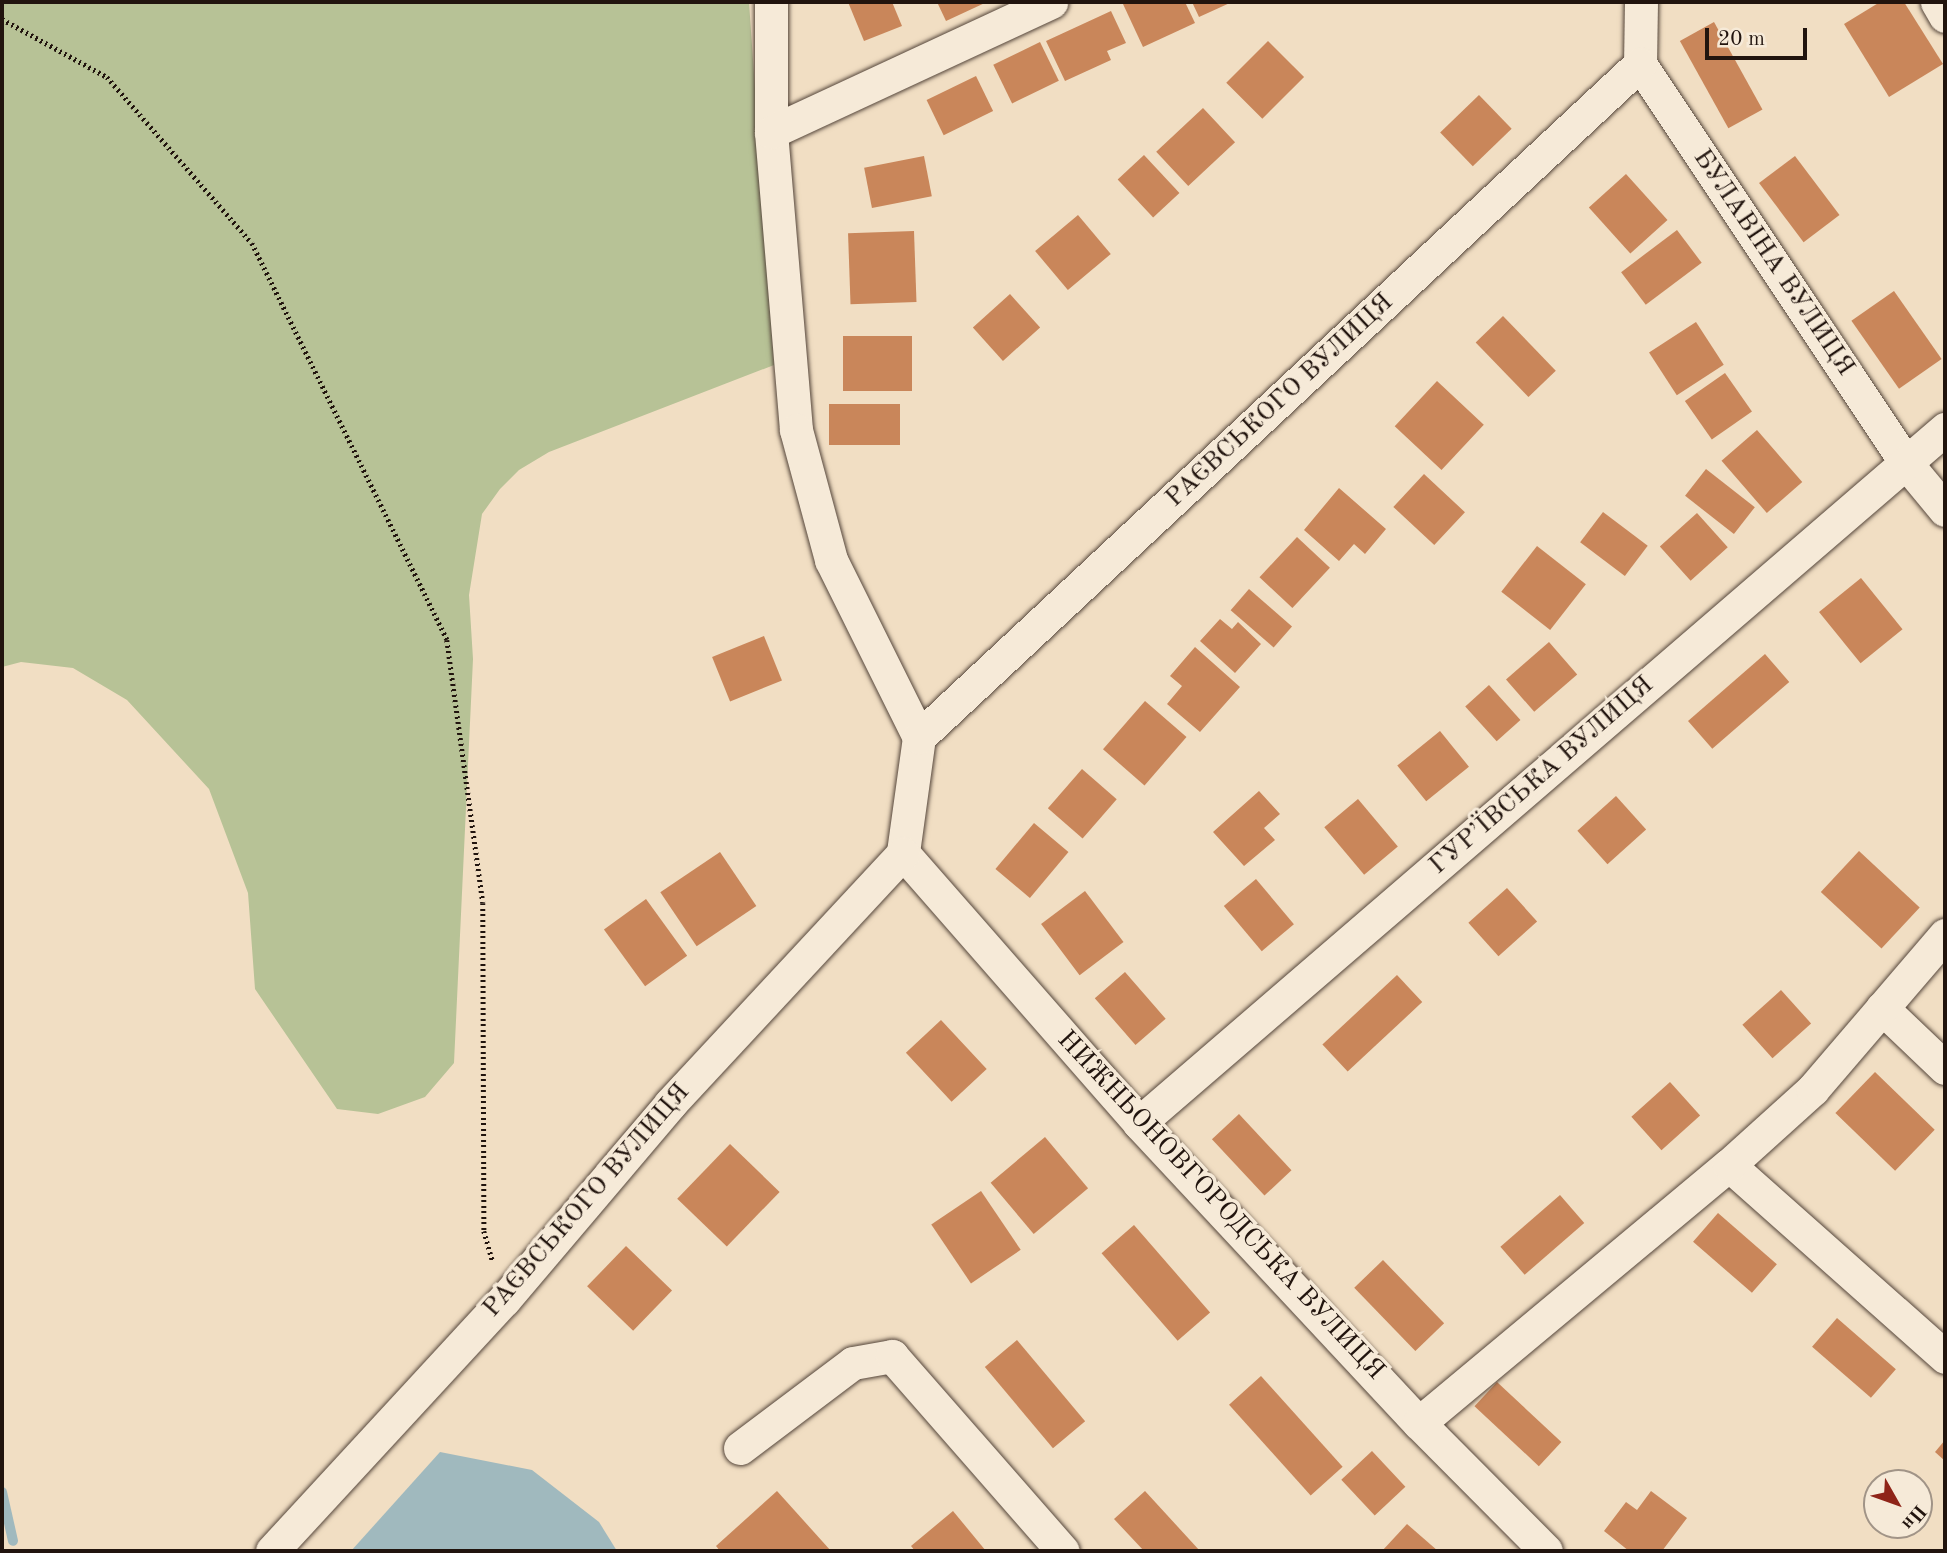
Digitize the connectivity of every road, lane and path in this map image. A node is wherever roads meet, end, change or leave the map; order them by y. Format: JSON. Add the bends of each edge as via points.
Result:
{"nodes":[{"id":1,"x":771,"y":2,"type":"edge"},
{"id":2,"x":1051,"y":2,"type":"edge"},
{"id":3,"x":1644,"y":2,"type":"edge"},
{"id":4,"x":1937,"y":2,"type":"edge"},
{"id":5,"x":1945,"y":16,"type":"edge"},
{"id":6,"x":2,"y":19,"type":"edge"},
{"id":7,"x":1640,"y":64,"type":"junction"},
{"id":8,"x":771,"y":132,"type":"junction"},
{"id":9,"x":1945,"y":429,"type":"edge"},
{"id":10,"x":1906,"y":463,"type":"junction"},
{"id":11,"x":1945,"y":510,"type":"edge"},
{"id":12,"x":919,"y":737,"type":"junction"},
{"id":13,"x":903,"y":853,"type":"junction"},
{"id":14,"x":1945,"y":935,"type":"edge"},
{"id":15,"x":1882,"y":1008,"type":"junction"},
{"id":16,"x":1945,"y":1068,"type":"edge"},
{"id":17,"x":1139,"y":1123,"type":"junction"},
{"id":18,"x":1729,"y":1165,"type":"junction"},
{"id":19,"x":504,"y":1300,"type":"junction"},
{"id":20,"x":1945,"y":1357,"type":"edge"},
{"id":21,"x":1419,"y":1423,"type":"junction"},
{"id":22,"x":740,"y":1448,"type":"dead end"},
{"id":23,"x":272,"y":1551,"type":"edge"},
{"id":24,"x":1063,"y":1551,"type":"edge"},
{"id":25,"x":1546,"y":1551,"type":"edge"}],
"edges":[{"from":1,"to":8,"type":"street"},
{"from":2,"to":8,"type":"street"},
{"from":3,"to":7,"type":"street"},
{"from":4,"to":5,"type":"street"},
{"from":6,"to":19,"type":"path","via":[[107,77],[252,243],[447,640],[483,903],[484,1231]]},
{"from":7,"to":10,"type":"street","name":"БУЛАВІНА ВУЛИЦЯ"},
{"from":7,"to":12,"type":"street","name":"РАЄВСЬКОГО ВУЛИЦЯ"},
{"from":8,"to":12,"type":"street","via":[[796,430],[831,560]]},
{"from":9,"to":10,"type":"street","name":"ГУР’ЇВСЬКА ВУЛИЦЯ"},
{"from":10,"to":11,"type":"street","name":"БУЛАВІНА ВУЛИЦЯ"},
{"from":10,"to":17,"type":"street","name":"ГУР’ЇВСЬКА ВУЛИЦЯ"},
{"from":12,"to":13,"type":"street"},
{"from":13,"to":17,"type":"street","name":"НИЖНЬОНОВГОРОДСЬКА ВУЛИЦЯ"},
{"from":13,"to":19,"type":"street","name":"РАЄВСЬКОГО ВУЛИЦЯ","via":[[670,1104]]},
{"from":14,"to":15,"type":"street"},
{"from":15,"to":16,"type":"street"},
{"from":15,"to":18,"type":"street","via":[[1813,1089]]},
{"from":17,"to":21,"type":"street","name":"НИЖНЬОНОВГОРОДСЬКА ВУЛИЦЯ"},
{"from":18,"to":20,"type":"street"},
{"from":18,"to":21,"type":"street"},
{"from":19,"to":23,"type":"street","name":"РАЄВСЬКОГО ВУЛИЦЯ"},
{"from":21,"to":25,"type":"street","name":"НИЖНЬОНОВГОРОДСЬКА ВУЛИЦЯ"},
{"from":22,"to":24,"type":"street","via":[[853,1363],[892,1356]]}]}
